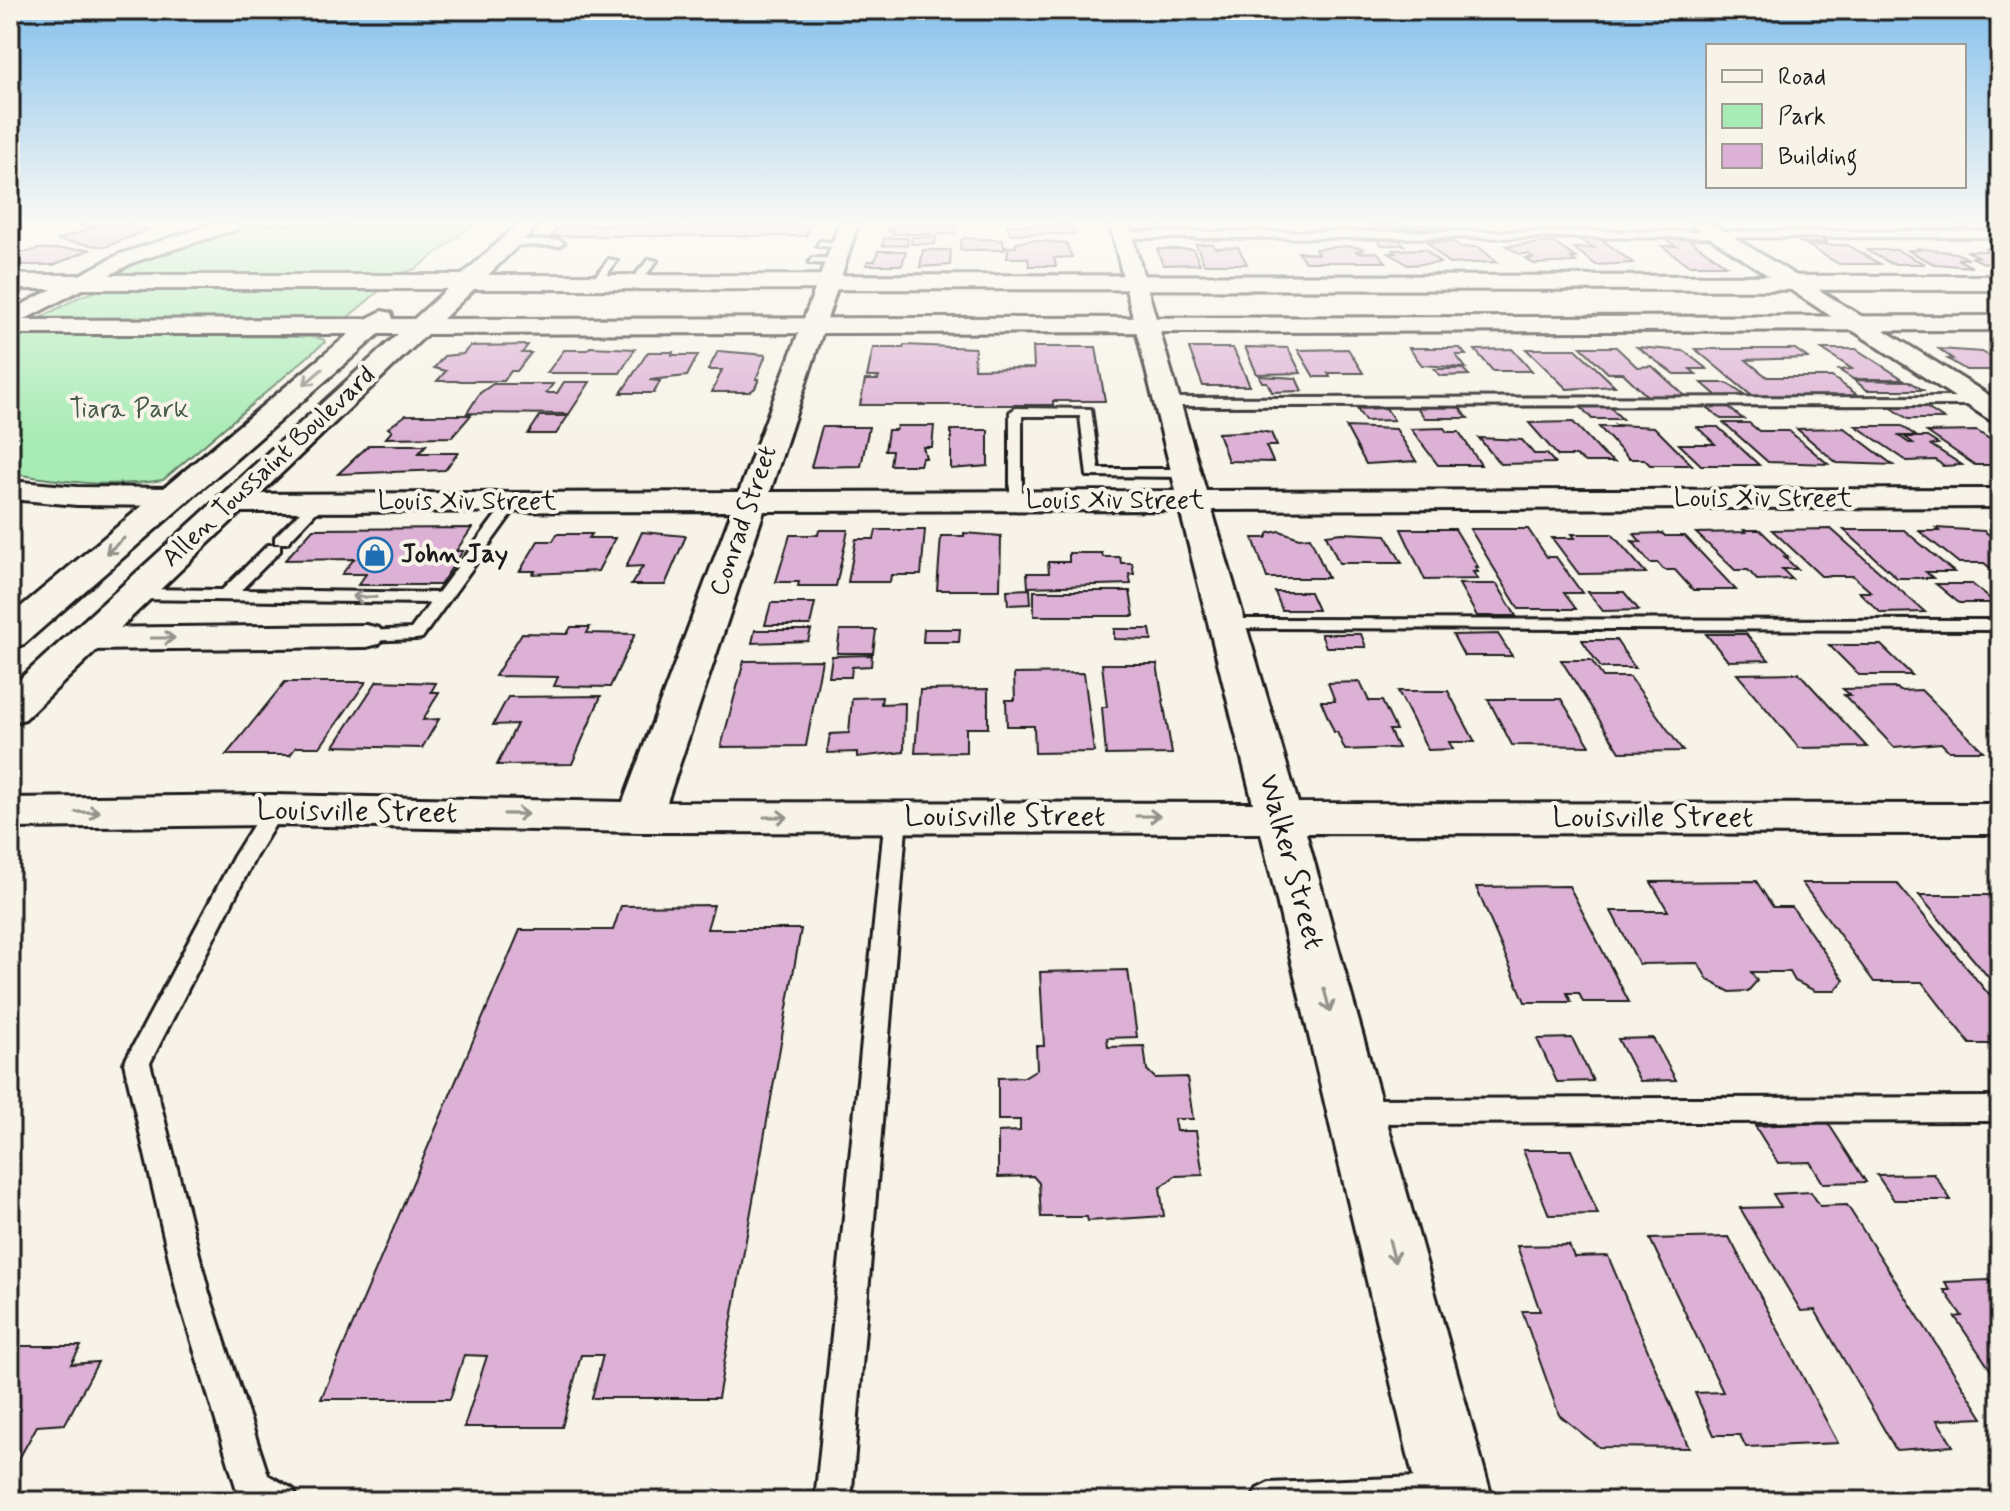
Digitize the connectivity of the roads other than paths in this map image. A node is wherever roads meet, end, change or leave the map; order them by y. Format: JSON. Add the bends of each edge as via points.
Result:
{"nodes":[{"id":1,"x":54,"y":296,"type":"edge"},
{"id":2,"x":408,"y":296,"type":"edge"},
{"id":3,"x":442,"y":296,"type":"edge"},
{"id":4,"x":820,"y":296,"type":"edge"},
{"id":5,"x":1138,"y":296,"type":"edge"},
{"id":6,"x":1811,"y":296,"type":"edge"},
{"id":7,"x":10,"y":320,"type":"edge"},
{"id":8,"x":1856,"y":323,"type":"junction"},
{"id":9,"x":2000,"y":323,"type":"edge"},
{"id":10,"x":813,"y":324,"type":"junction"},
{"id":11,"x":1146,"y":324,"type":"junction"},
{"id":12,"x":10,"y":327,"type":"edge"},
{"id":13,"x":372,"y":327,"type":"junction"},
{"id":14,"x":422,"y":327,"type":"junction"},
{"id":15,"x":1989,"y":401,"type":"edge"},
{"id":16,"x":1167,"y":402,"type":"junction"},
{"id":17,"x":276,"y":409,"type":"junction"},
{"id":18,"x":332,"y":409,"type":"junction"},
{"id":19,"x":2000,"y":414,"type":"edge"},
{"id":20,"x":1190,"y":487,"type":"junction"},
{"id":21,"x":10,"y":490,"type":"edge"},
{"id":22,"x":173,"y":497,"type":"junction"},
{"id":23,"x":2000,"y":498,"type":"edge"},
{"id":24,"x":1015,"y":501,"type":"junction"},
{"id":25,"x":513,"y":502,"type":"junction"},
{"id":26,"x":750,"y":502,"type":"junction"},
{"id":27,"x":230,"y":503,"type":"junction"},
{"id":28,"x":317,"y":503,"type":"junction"},
{"id":29,"x":132,"y":594,"type":"junction"},
{"id":30,"x":227,"y":595,"type":"junction"},
{"id":31,"x":442,"y":598,"type":"junction"},
{"id":32,"x":1228,"y":624,"type":"junction"},
{"id":33,"x":2000,"y":625,"type":"edge"},
{"id":34,"x":10,"y":636,"type":"edge"},
{"id":35,"x":366,"y":636,"type":"joint"},
{"id":36,"x":85,"y":639,"type":"junction"},
{"id":37,"x":50,"y":672,"type":"junction"},
{"id":38,"x":10,"y":673,"type":"edge"},
{"id":39,"x":10,"y":710,"type":"edge"},
{"id":40,"x":273,"y":810,"type":"junction"},
{"id":41,"x":10,"y":813,"type":"edge"},
{"id":42,"x":896,"y":816,"type":"junction"},
{"id":43,"x":1279,"y":816,"type":"junction"},
{"id":44,"x":640,"y":817,"type":"junction"},
{"id":45,"x":2000,"y":819,"type":"edge"},
{"id":46,"x":2000,"y":1109,"type":"edge"},
{"id":47,"x":1356,"y":1111,"type":"junction"},
{"id":48,"x":1455,"y":1498,"type":"edge"},
{"id":49,"x":281,"y":1501,"type":"edge"},
{"id":50,"x":833,"y":1501,"type":"edge"},
{"id":51,"x":1269,"y":1501,"type":"edge"}],
"edges":[{"from":1,"to":7,"type":"street"},
{"from":2,"to":13,"type":"main road","name":"Allen Toussaint Boulevard"},
{"from":3,"to":14,"type":"main road","name":"Allen Toussaint Boulevard"},
{"from":4,"to":10,"type":"street","name":"Conrad Street"},
{"from":5,"to":11,"type":"street","name":"Walker Street"},
{"from":6,"to":8,"type":"street"},
{"from":8,"to":9,"type":"main road"},
{"from":8,"to":11,"type":"main road"},
{"from":8,"to":15,"type":"street"},
{"from":10,"to":11,"type":"main road"},
{"from":10,"to":14,"type":"main road"},
{"from":10,"to":26,"type":"street","name":"Conrad Street"},
{"from":11,"to":16,"type":"street","name":"Walker Street"},
{"from":12,"to":13,"type":"main road"},
{"from":13,"to":14,"type":"main road"},
{"from":13,"to":17,"type":"main road","name":"Allen Toussaint Boulevard","one_way":true},
{"from":14,"to":18,"type":"main road","name":"Allen Toussaint Boulevard"},
{"from":15,"to":16,"type":"lane"},
{"from":15,"to":19,"type":"street"},
{"from":16,"to":20,"type":"street","name":"Walker Street"},
{"from":17,"to":18,"type":"main road"},
{"from":17,"to":22,"type":"main road","name":"Allen Toussaint Boulevard"},
{"from":18,"to":27,"type":"main road","name":"Allen Toussaint Boulevard"},
{"from":20,"to":23,"type":"street","name":"Louis Xiv Street"},
{"from":20,"to":24,"type":"street","name":"Louis Xiv Street"},
{"from":20,"to":24,"type":"lane","via":[[1092,473],[1086,412],[1016,412]]},
{"from":20,"to":32,"type":"street","name":"Walker Street"},
{"from":21,"to":22,"type":"street"},
{"from":22,"to":34,"type":"main road","name":"Allen Toussaint Boulevard","one_way":true},
{"from":24,"to":26,"type":"street","name":"Louis Xiv Street"},
{"from":25,"to":26,"type":"street","name":"Louis Xiv Street"},
{"from":25,"to":28,"type":"street","name":"Louis Xiv Street"},
{"from":25,"to":31,"type":"lane"},
{"from":26,"to":44,"type":"street","name":"Conrad Street"},
{"from":27,"to":28,"type":"street","name":"Louis Xiv Street"},
{"from":27,"to":29,"type":"main road","name":"Allen Toussaint Boulevard"},
{"from":28,"to":30,"type":"lane"},
{"from":29,"to":30,"type":"lane"},
{"from":29,"to":36,"type":"main road","name":"Allen Toussaint Boulevard"},
{"from":31,"to":30,"type":"lane","one_way":true},
{"from":31,"to":35,"type":"lane","via":[[416,634]]},
{"from":32,"to":33,"type":"lane"},
{"from":32,"to":43,"type":"street","name":"Walker Street"},
{"from":36,"to":35,"type":"street","one_way":true},
{"from":36,"to":37,"type":"main road","name":"Allen Toussaint Boulevard"},
{"from":37,"to":38,"type":"main road"},
{"from":37,"to":39,"type":"main road","name":"Allen Toussaint Boulevard"},
{"from":41,"to":40,"type":"street","name":"Louisville Street","one_way":true},
{"from":40,"to":44,"type":"street","name":"Louisville Street","one_way":true},
{"from":40,"to":49,"type":"lane","via":[[137,1063],[193,1293],[254,1487]]},
{"from":42,"to":43,"type":"street","name":"Louisville Street","one_way":true},
{"from":44,"to":42,"type":"street","name":"Louisville Street","one_way":true},
{"from":42,"to":50,"type":"lane"},
{"from":43,"to":45,"type":"street","name":"Louisville Street"},
{"from":43,"to":47,"type":"street","name":"Walker Street","one_way":true},
{"from":46,"to":47,"type":"lane"},
{"from":47,"to":48,"type":"street","name":"Walker Street","one_way":true},
{"from":48,"to":51,"type":"lane"}]}
